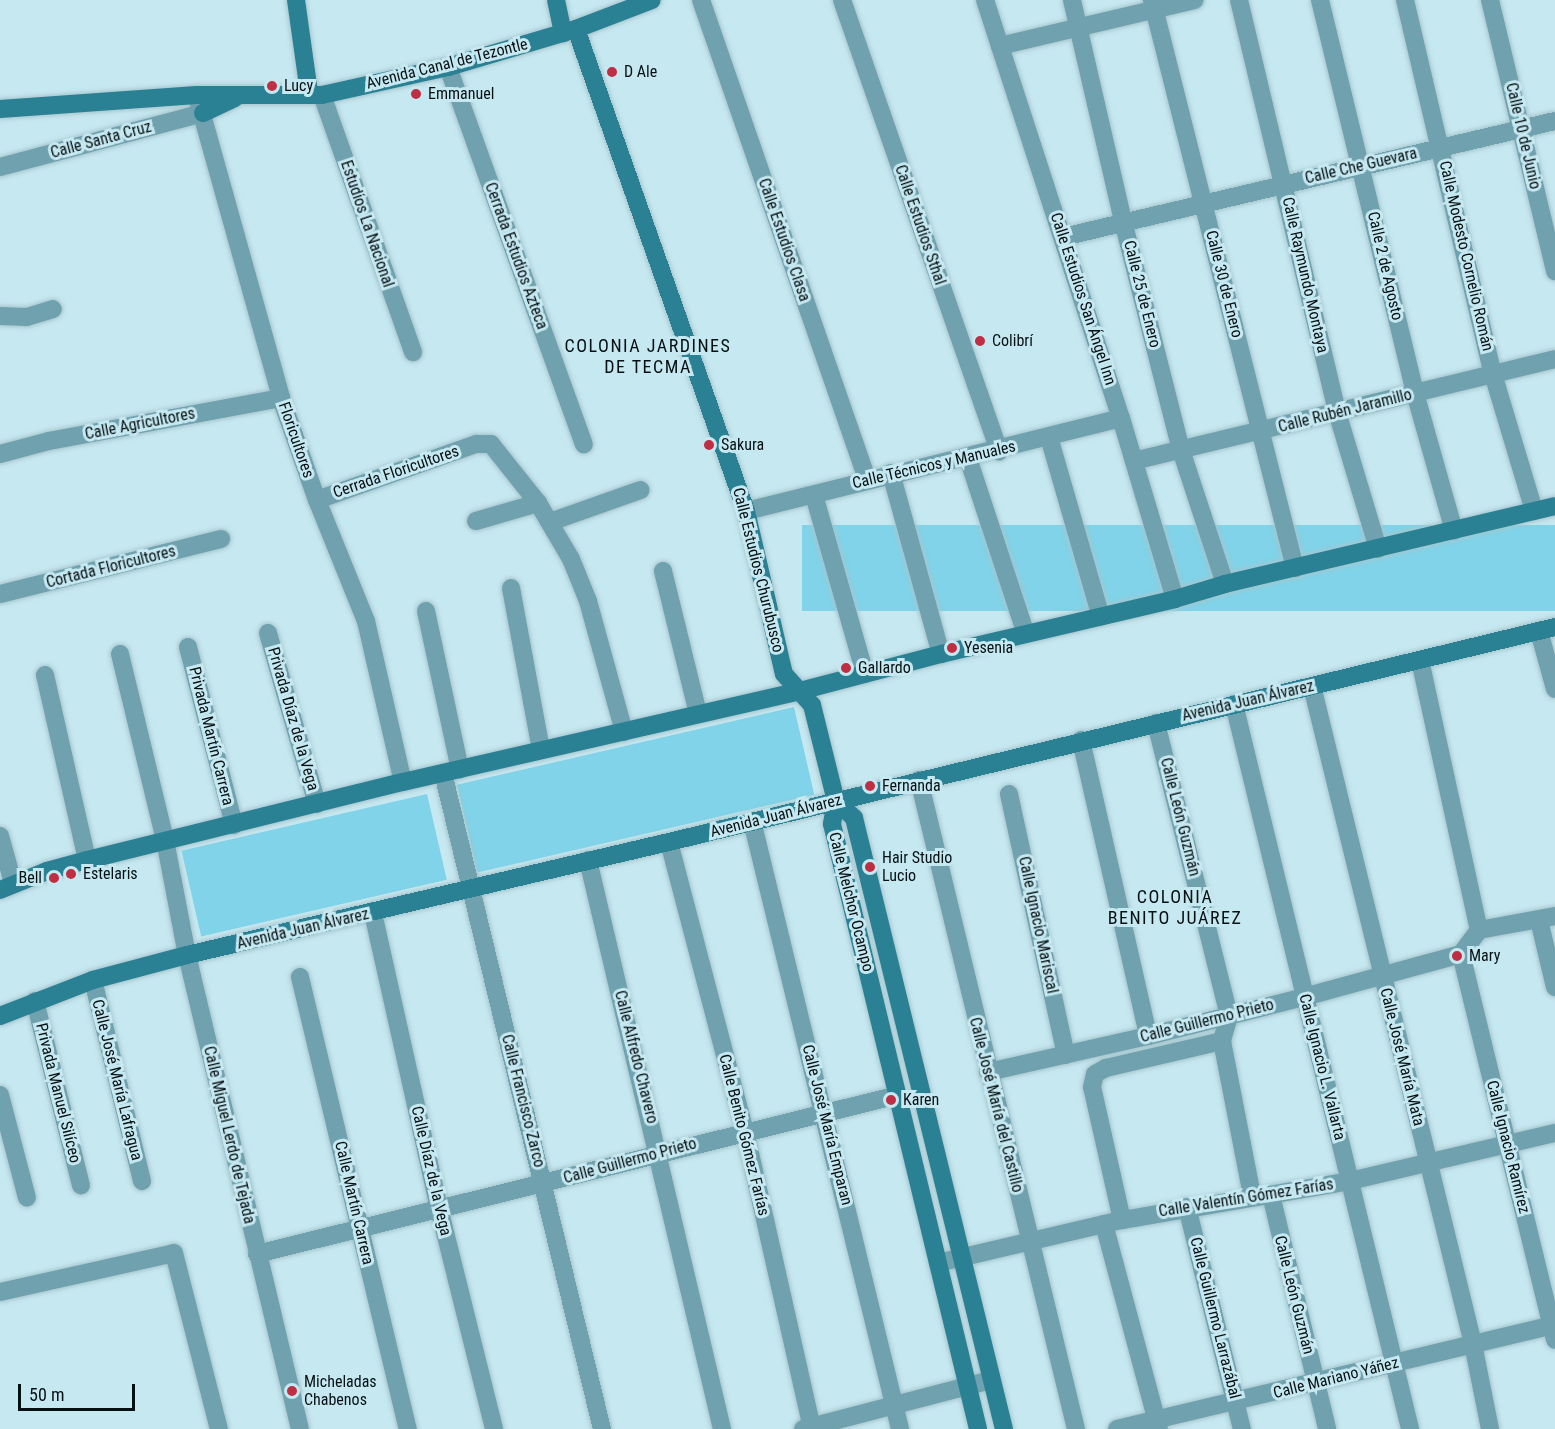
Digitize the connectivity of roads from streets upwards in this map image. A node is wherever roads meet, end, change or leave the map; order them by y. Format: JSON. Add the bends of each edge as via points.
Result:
{"nodes":[{"id":1,"x":296,"y":0,"type":"edge"},
{"id":2,"x":556,"y":0,"type":"edge"},
{"id":3,"x":652,"y":0,"type":"edge"},
{"id":4,"x":701,"y":0,"type":"edge"},
{"id":5,"x":842,"y":0,"type":"edge"},
{"id":6,"x":985,"y":0,"type":"edge"},
{"id":7,"x":1072,"y":0,"type":"edge"},
{"id":8,"x":1195,"y":0,"type":"edge"},
{"id":9,"x":1239,"y":0,"type":"edge"},
{"id":10,"x":1320,"y":0,"type":"edge"},
{"id":11,"x":1405,"y":0,"type":"edge"},
{"id":12,"x":1490,"y":0,"type":"edge"},
{"id":13,"x":1153,"y":5,"type":"edge"},
{"id":14,"x":1079,"y":26,"type":"junction"},
{"id":15,"x":570,"y":31,"type":"junction"},
{"id":16,"x":1000,"y":46,"type":"junction"},
{"id":17,"x":448,"y":68,"type":"junction"},
{"id":18,"x":315,"y":94,"type":"junction"},
{"id":19,"x":197,"y":95,"type":"junction"},
{"id":20,"x":237,"y":97,"type":"junction"},
{"id":21,"x":0,"y":109,"type":"edge"},
{"id":22,"x":203,"y":114,"type":"junction"},
{"id":23,"x":1555,"y":121,"type":"edge"},
{"id":24,"x":1523,"y":129,"type":"junction"},
{"id":25,"x":1442,"y":148,"type":"junction"},
{"id":26,"x":1362,"y":166,"type":"junction"},
{"id":27,"x":0,"y":167,"type":"edge"},
{"id":28,"x":1284,"y":183,"type":"junction"},
{"id":29,"x":1204,"y":202,"type":"junction"},
{"id":30,"x":1123,"y":221,"type":"junction"},
{"id":31,"x":1063,"y":237,"type":"junction"},
{"id":32,"x":1555,"y":272,"type":"edge"},
{"id":33,"x":53,"y":309,"type":"dead end"},
{"id":34,"x":0,"y":316,"type":"edge"},
{"id":35,"x":413,"y":352,"type":"dead end"},
{"id":36,"x":1555,"y":359,"type":"edge"},
{"id":37,"x":1493,"y":374,"type":"junction"},
{"id":38,"x":1415,"y":393,"type":"junction"},
{"id":39,"x":281,"y":398,"type":"junction"},
{"id":40,"x":1337,"y":412,"type":"junction"},
{"id":41,"x":1121,"y":418,"type":"junction"},
{"id":42,"x":1261,"y":431,"type":"junction"},
{"id":43,"x":1050,"y":437,"type":"junction"},
{"id":44,"x":584,"y":444,"type":"dead end"},
{"id":45,"x":1181,"y":450,"type":"junction"},
{"id":46,"x":999,"y":451,"type":"junction"},
{"id":47,"x":0,"y":454,"type":"edge"},
{"id":48,"x":968,"y":458,"type":"junction"},
{"id":49,"x":1134,"y":461,"type":"junction"},
{"id":50,"x":891,"y":473,"type":"junction"},
{"id":51,"x":867,"y":479,"type":"junction"},
{"id":52,"x":641,"y":490,"type":"dead end"},
{"id":53,"x":814,"y":495,"type":"junction"},
{"id":54,"x":317,"y":500,"type":"junction"},
{"id":55,"x":537,"y":504,"type":"junction"},
{"id":56,"x":1555,"y":506,"type":"edge"},
{"id":57,"x":746,"y":511,"type":"junction"},
{"id":58,"x":1534,"y":511,"type":"junction"},
{"id":59,"x":476,"y":521,"type":"dead end"},
{"id":60,"x":550,"y":522,"type":"junction"},
{"id":61,"x":1454,"y":531,"type":"junction"},
{"id":62,"x":221,"y":539,"type":"dead end"},
{"id":63,"x":1378,"y":549,"type":"junction"},
{"id":64,"x":1295,"y":568,"type":"junction"},
{"id":65,"x":663,"y":571,"type":"dead end"},
{"id":66,"x":1225,"y":584,"type":"junction"},
{"id":67,"x":511,"y":588,"type":"dead end"},
{"id":68,"x":0,"y":594,"type":"edge"},
{"id":69,"x":1175,"y":599,"type":"junction"},
{"id":70,"x":426,"y":610,"type":"dead end"},
{"id":71,"x":1101,"y":617,"type":"junction"},
{"id":72,"x":1547,"y":629,"type":"edge"},
{"id":73,"x":268,"y":633,"type":"dead end"},
{"id":74,"x":1026,"y":634,"type":"junction"},
{"id":75,"x":188,"y":648,"type":"dead end"},
{"id":76,"x":120,"y":654,"type":"dead end"},
{"id":77,"x":941,"y":654,"type":"junction"},
{"id":78,"x":1420,"y":660,"type":"junction"},
{"id":79,"x":865,"y":674,"type":"junction"},
{"id":80,"x":45,"y":675,"type":"dead end"},
{"id":81,"x":1312,"y":686,"type":"junction"},
{"id":82,"x":1555,"y":689,"type":"edge"},
{"id":83,"x":800,"y":691,"type":"junction"},
{"id":84,"x":1234,"y":704,"type":"junction"},
{"id":85,"x":698,"y":714,"type":"junction"},
{"id":86,"x":1156,"y":723,"type":"junction"},
{"id":87,"x":624,"y":732,"type":"junction"},
{"id":88,"x":1081,"y":741,"type":"junction"},
{"id":89,"x":541,"y":750,"type":"junction"},
{"id":90,"x":452,"y":771,"type":"junction"},
{"id":91,"x":919,"y":780,"type":"junction"},
{"id":92,"x":403,"y":782,"type":"junction"},
{"id":93,"x":1010,"y":794,"type":"dead end"},
{"id":94,"x":836,"y":801,"type":"junction"},
{"id":95,"x":317,"y":804,"type":"junction"},
{"id":96,"x":752,"y":821,"type":"junction"},
{"id":97,"x":234,"y":825,"type":"junction"},
{"id":98,"x":0,"y":836,"type":"edge"},
{"id":99,"x":165,"y":840,"type":"junction"},
{"id":100,"x":669,"y":842,"type":"junction"},
{"id":101,"x":87,"y":860,"type":"junction"},
{"id":102,"x":588,"y":860,"type":"junction"},
{"id":103,"x":6,"y":887,"type":"edge"},
{"id":104,"x":472,"y":888,"type":"junction"},
{"id":105,"x":373,"y":913,"type":"junction"},
{"id":106,"x":1547,"y":918,"type":"edge"},
{"id":107,"x":1479,"y":930,"type":"junction"},
{"id":108,"x":1461,"y":954,"type":"junction"},
{"id":109,"x":187,"y":955,"type":"junction"},
{"id":110,"x":1382,"y":975,"type":"junction"},
{"id":111,"x":300,"y":977,"type":"dead end"},
{"id":112,"x":93,"y":980,"type":"junction"},
{"id":113,"x":1555,"y":987,"type":"edge"},
{"id":114,"x":1304,"y":997,"type":"junction"},
{"id":115,"x":35,"y":1001,"type":"junction"},
{"id":116,"x":0,"y":1016,"type":"edge"},
{"id":117,"x":1229,"y":1016,"type":"junction"},
{"id":118,"x":1148,"y":1036,"type":"junction"},
{"id":119,"x":1222,"y":1041,"type":"junction"},
{"id":120,"x":1066,"y":1055,"type":"junction"},
{"id":121,"x":987,"y":1072,"type":"junction"},
{"id":122,"x":0,"y":1095,"type":"edge"},
{"id":123,"x":898,"y":1095,"type":"junction"},
{"id":124,"x":824,"y":1112,"type":"junction"},
{"id":125,"x":745,"y":1131,"type":"junction"},
{"id":126,"x":1555,"y":1133,"type":"edge"},
{"id":127,"x":1506,"y":1143,"type":"junction"},
{"id":128,"x":659,"y":1153,"type":"junction"},
{"id":129,"x":1428,"y":1163,"type":"junction"},
{"id":130,"x":142,"y":1181,"type":"dead end"},
{"id":131,"x":1350,"y":1181,"type":"junction"},
{"id":132,"x":81,"y":1185,"type":"dead end"},
{"id":133,"x":543,"y":1185,"type":"junction"},
{"id":134,"x":1271,"y":1195,"type":"junction"},
{"id":135,"x":1252,"y":1196,"type":"junction"},
{"id":136,"x":27,"y":1198,"type":"dead end"},
{"id":137,"x":1187,"y":1207,"type":"junction"},
{"id":138,"x":439,"y":1208,"type":"junction"},
{"id":139,"x":1113,"y":1222,"type":"junction"},
{"id":140,"x":360,"y":1228,"type":"junction"},
{"id":141,"x":1029,"y":1241,"type":"junction"},
{"id":142,"x":257,"y":1254,"type":"junction"},
{"id":143,"x":962,"y":1257,"type":"junction"},
{"id":144,"x":938,"y":1263,"type":"junction"},
{"id":145,"x":0,"y":1292,"type":"edge"},
{"id":146,"x":1554,"y":1330,"type":"edge"},
{"id":147,"x":1473,"y":1344,"type":"junction"},
{"id":148,"x":1395,"y":1364,"type":"junction"},
{"id":149,"x":991,"y":1380,"type":"junction"},
{"id":150,"x":1316,"y":1384,"type":"junction"},
{"id":151,"x":968,"y":1386,"type":"junction"},
{"id":152,"x":1236,"y":1402,"type":"junction"},
{"id":153,"x":895,"y":1406,"type":"junction"},
{"id":154,"x":1158,"y":1425,"type":"edge"},
{"id":155,"x":809,"y":1428,"type":"edge"},
{"id":156,"x":219,"y":1429,"type":"edge"},
{"id":157,"x":300,"y":1429,"type":"edge"},
{"id":158,"x":408,"y":1429,"type":"edge"},
{"id":159,"x":494,"y":1429,"type":"edge"},
{"id":160,"x":602,"y":1429,"type":"edge"},
{"id":161,"x":722,"y":1429,"type":"edge"},
{"id":162,"x":900,"y":1429,"type":"edge"},
{"id":163,"x":978,"y":1429,"type":"edge"},
{"id":164,"x":1004,"y":1429,"type":"edge"},
{"id":165,"x":1076,"y":1429,"type":"edge"},
{"id":166,"x":1117,"y":1429,"type":"edge"},
{"id":167,"x":1242,"y":1429,"type":"edge"},
{"id":168,"x":1327,"y":1429,"type":"edge"},
{"id":169,"x":1410,"y":1429,"type":"edge"},
{"id":170,"x":1490,"y":1429,"type":"edge"}],
"edges":[{"from":1,"to":18,"type":"street"},
{"from":2,"to":15,"type":"street","name":"Calle Estudios Churubusco"},
{"from":3,"to":15,"type":"street","name":"Avenida Canal de Tezontle"},
{"from":4,"to":51,"type":"street","name":"Calle Estudios Clasa"},
{"from":5,"to":46,"type":"street","name":"Calle Estudios Sthal"},
{"from":6,"to":16,"type":"street","name":"Calle Estudios San Ángel Inn"},
{"from":7,"to":14,"type":"street","name":"Calle 25 de Enero"},
{"from":8,"to":13,"type":"street"},
{"from":9,"to":28,"type":"street","name":"Calle Raymundo Montaya"},
{"from":10,"to":26,"type":"street","name":"Calle 2 de Agosto"},
{"from":11,"to":25,"type":"street","name":"Calle Modesto Cornelio Román"},
{"from":12,"to":24,"type":"street","name":"Calle 10 de Junio"},
{"from":13,"to":14,"type":"street"},
{"from":13,"to":29,"type":"street","name":"Calle 30 de Enero"},
{"from":14,"to":16,"type":"street"},
{"from":14,"to":30,"type":"street","name":"Calle 25 de Enero"},
{"from":15,"to":17,"type":"street","name":"Avenida Canal de Tezontle"},
{"from":15,"to":57,"type":"street","name":"Calle Estudios Churubusco"},
{"from":16,"to":31,"type":"street","name":"Calle Estudios San Ángel Inn"},
{"from":17,"to":18,"type":"street","name":"Avenida Canal de Tezontle"},
{"from":17,"to":44,"type":"street","name":"Cerrada Estudios Azteca"},
{"from":18,"to":20,"type":"street","name":"Avenida Canal de Tezontle"},
{"from":18,"to":35,"type":"street","name":"Estudios La Nacional"},
{"from":19,"to":20,"type":"street","name":"Avenida Canal de Tezontle"},
{"from":19,"to":21,"type":"street","name":"Avenida Canal de Tezontle"},
{"from":19,"to":22,"type":"street","name":"Floricultores"},
{"from":20,"to":22,"type":"street","name":"Avenida Canal de Tezontle"},
{"from":22,"to":27,"type":"street","name":"Calle Santa Cruz"},
{"from":22,"to":39,"type":"street","name":"Floricultores"},
{"from":23,"to":24,"type":"street","name":"Calle Che Guevara"},
{"from":24,"to":25,"type":"street","name":"Calle Che Guevara"},
{"from":24,"to":32,"type":"street","name":"Calle 10 de Junio"},
{"from":25,"to":26,"type":"street","name":"Calle Che Guevara"},
{"from":25,"to":37,"type":"street","name":"Calle Modesto Cornelio Román"},
{"from":26,"to":28,"type":"street","name":"Calle Che Guevara"},
{"from":26,"to":38,"type":"street","name":"Calle 2 de Agosto"},
{"from":28,"to":29,"type":"street","name":"Calle Che Guevara"},
{"from":28,"to":40,"type":"street","name":"Calle Raymundo Montaya"},
{"from":29,"to":30,"type":"street","name":"Calle Che Guevara"},
{"from":29,"to":42,"type":"street","name":"Calle 30 de Enero"},
{"from":30,"to":31,"type":"street","name":"Calle Che Guevara"},
{"from":30,"to":45,"type":"street","name":"Calle 25 de Enero"},
{"from":31,"to":41,"type":"street","name":"Calle Estudios San Ángel Inn"},
{"from":33,"to":34,"type":"street","via":[[27,317]]},
{"from":36,"to":37,"type":"street","name":"Calle Rubén Jaramillo"},
{"from":37,"to":38,"type":"street","name":"Calle Rubén Jaramillo"},
{"from":37,"to":58,"type":"street","name":"Calle Modesto Cornelio Román"},
{"from":38,"to":40,"type":"street","name":"Calle Rubén Jaramillo"},
{"from":38,"to":61,"type":"street","name":"Calle 2 de Agosto"},
{"from":39,"to":47,"type":"street","name":"Calle Agricultores","via":[[49,441]]},
{"from":39,"to":54,"type":"street","name":"Floricultores"},
{"from":40,"to":42,"type":"street","name":"Calle Rubén Jaramillo"},
{"from":40,"to":63,"type":"street","name":"Calle Raymundo Montaya"},
{"from":41,"to":43,"type":"street","name":"Calle Técnicos y Manuales"},
{"from":41,"to":49,"type":"street","name":"Calle Estudios San Ángel Inn"},
{"from":42,"to":45,"type":"street","name":"Calle Rubén Jaramillo"},
{"from":42,"to":64,"type":"street","name":"Calle 30 de Enero"},
{"from":43,"to":46,"type":"street","name":"Calle Técnicos y Manuales"},
{"from":43,"to":71,"type":"street"},
{"from":45,"to":49,"type":"street","name":"Calle Rubén Jaramillo"},
{"from":45,"to":66,"type":"street","name":"Calle 25 de Enero"},
{"from":46,"to":48,"type":"street","name":"Calle Técnicos y Manuales"},
{"from":48,"to":50,"type":"street","name":"Calle Técnicos y Manuales"},
{"from":48,"to":74,"type":"street"},
{"from":49,"to":69,"type":"street","name":"Calle Estudios San Ángel Inn"},
{"from":50,"to":51,"type":"street","name":"Calle Técnicos y Manuales"},
{"from":50,"to":77,"type":"street"},
{"from":51,"to":53,"type":"street","name":"Calle Técnicos y Manuales"},
{"from":52,"to":60,"type":"street"},
{"from":53,"to":57,"type":"street","name":"Calle Técnicos y Manuales"},
{"from":53,"to":79,"type":"street"},
{"from":54,"to":55,"type":"street","name":"Cerrada Floricultores","via":[[483,442],[496,448]]},
{"from":54,"to":92,"type":"street","name":"Floricultores","via":[[366,621]]},
{"from":55,"to":59,"type":"street"},
{"from":55,"to":60,"type":"street"},
{"from":56,"to":58,"type":"street"},
{"from":57,"to":83,"type":"street","name":"Calle Estudios Churubusco","via":[[784,674]]},
{"from":58,"to":61,"type":"street"},
{"from":60,"to":87,"type":"street","via":[[588,601]]},
{"from":61,"to":63,"type":"street"},
{"from":62,"to":68,"type":"street","name":"Cortada Floricultores"},
{"from":63,"to":64,"type":"street"},
{"from":64,"to":66,"type":"street"},
{"from":65,"to":85,"type":"street"},
{"from":66,"to":69,"type":"street"},
{"from":67,"to":89,"type":"street"},
{"from":69,"to":71,"type":"street"},
{"from":70,"to":90,"type":"street","name":"Calle Francisco Zarco"},
{"from":71,"to":74,"type":"street"},
{"from":72,"to":78,"type":"street","name":"Avenida Juan Álvarez"},
{"from":72,"to":82,"type":"street"},
{"from":73,"to":95,"type":"street","name":"Privada Díaz de la Vega"},
{"from":74,"to":77,"type":"street"},
{"from":75,"to":97,"type":"street","name":"Privada Martín Carrera"},
{"from":76,"to":99,"type":"street","name":"Calle Miguel Lerdo de Tejada"},
{"from":77,"to":79,"type":"street"},
{"from":78,"to":81,"type":"street","name":"Avenida Juan Álvarez"},
{"from":78,"to":107,"type":"street"},
{"from":79,"to":83,"type":"street"},
{"from":80,"to":101,"type":"street"},
{"from":81,"to":84,"type":"street","name":"Avenida Juan Álvarez"},
{"from":81,"to":110,"type":"street","name":"Calle José María Mata"},
{"from":83,"to":85,"type":"street"},
{"from":83,"to":94,"type":"street","name":"Calle Estudios Churubusco","via":[[812,705]]},
{"from":84,"to":86,"type":"street","name":"Avenida Juan Álvarez"},
{"from":84,"to":114,"type":"street","name":"Calle Ignacio L. Vallarta"},
{"from":85,"to":87,"type":"street"},
{"from":86,"to":88,"type":"street","name":"Avenida Juan Álvarez"},
{"from":86,"to":117,"type":"street","name":"Calle León Guzmán"},
{"from":87,"to":89,"type":"street"},
{"from":88,"to":91,"type":"street","name":"Avenida Juan Álvarez"},
{"from":88,"to":118,"type":"street"},
{"from":89,"to":90,"type":"street"},
{"from":90,"to":92,"type":"street"},
{"from":90,"to":104,"type":"street","name":"Calle Francisco Zarco"},
{"from":91,"to":94,"type":"street","name":"Avenida Juan Álvarez"},
{"from":91,"to":121,"type":"street","name":"Calle José María del Castillo"},
{"from":92,"to":95,"type":"street"},
{"from":93,"to":120,"type":"street","name":"Calle Ignacio Mariscal"},
{"from":94,"to":96,"type":"street","name":"Avenida Juan Álvarez"},
{"from":94,"to":123,"type":"street","name":"Calle Melchor Ocampo","via":[[832,824]]},
{"from":94,"to":143,"type":"street","name":"Calle Melchor Ocampo","via":[[854,818]]},
{"from":95,"to":97,"type":"street"},
{"from":96,"to":100,"type":"street","name":"Avenida Juan Álvarez"},
{"from":96,"to":124,"type":"street","name":"Calle José María Emparan"},
{"from":97,"to":99,"type":"street"},
{"from":98,"to":103,"type":"street"},
{"from":99,"to":101,"type":"street"},
{"from":99,"to":109,"type":"street","name":"Calle Miguel Lerdo de Tejada"},
{"from":100,"to":102,"type":"street","name":"Avenida Juan Álvarez"},
{"from":100,"to":125,"type":"street","name":"Calle Benito Gómez Farías"},
{"from":101,"to":103,"type":"street"},
{"from":102,"to":104,"type":"street","name":"Avenida Juan Álvarez"},
{"from":102,"to":128,"type":"street","name":"Calle Alfredo Chavero"},
{"from":104,"to":105,"type":"street","name":"Avenida Juan Álvarez"},
{"from":104,"to":133,"type":"street","name":"Calle Francisco Zarco"},
{"from":105,"to":109,"type":"street","name":"Avenida Juan Álvarez"},
{"from":105,"to":138,"type":"street","name":"Calle Díaz de la Vega"},
{"from":106,"to":107,"type":"street"},
{"from":106,"to":113,"type":"street"},
{"from":107,"to":108,"type":"street"},
{"from":108,"to":110,"type":"street","name":"Calle Guillermo Prieto"},
{"from":108,"to":127,"type":"street","name":"Calle Ignacio Ramírez"},
{"from":109,"to":112,"type":"street","name":"Avenida Juan Álvarez"},
{"from":109,"to":142,"type":"street","name":"Calle Miguel Lerdo de Tejada"},
{"from":110,"to":114,"type":"street","name":"Calle Guillermo Prieto"},
{"from":110,"to":129,"type":"street","name":"Calle José María Mata"},
{"from":111,"to":140,"type":"street","name":"Calle Martín Carrera"},
{"from":112,"to":115,"type":"street","name":"Avenida Juan Álvarez"},
{"from":112,"to":130,"type":"street","name":"Calle José María Lafragua"},
{"from":114,"to":117,"type":"street","name":"Calle Guillermo Prieto"},
{"from":114,"to":131,"type":"street","name":"Calle Ignacio L. Vallarta"},
{"from":115,"to":116,"type":"street","name":"Avenida Juan Álvarez"},
{"from":115,"to":132,"type":"street","name":"Privada Manuel Silíceo"},
{"from":117,"to":118,"type":"street","name":"Calle Guillermo Prieto"},
{"from":117,"to":119,"type":"street"},
{"from":118,"to":120,"type":"street","name":"Calle Guillermo Prieto"},
{"from":119,"to":135,"type":"street"},
{"from":119,"to":139,"type":"street","via":[[1106,1068],[1095,1074],[1092,1087]]},
{"from":120,"to":121,"type":"street","name":"Calle Guillermo Prieto"},
{"from":121,"to":141,"type":"street","name":"Calle José María del Castillo"},
{"from":122,"to":136,"type":"street"},
{"from":123,"to":124,"type":"street","name":"Calle Guillermo Prieto"},
{"from":123,"to":144,"type":"street","name":"Calle Melchor Ocampo"},
{"from":124,"to":125,"type":"street","name":"Calle Guillermo Prieto"},
{"from":124,"to":153,"type":"street","name":"Calle José María Emparan"},
{"from":125,"to":128,"type":"street","name":"Calle Guillermo Prieto"},
{"from":125,"to":155,"type":"street","name":"Calle Benito Gómez Farías"},
{"from":126,"to":127,"type":"street","name":"Calle Valentín Gómez Farías"},
{"from":127,"to":129,"type":"street","name":"Calle Valentín Gómez Farías"},
{"from":127,"to":146,"type":"street","name":"Calle Ignacio Ramírez"},
{"from":128,"to":133,"type":"street","name":"Calle Guillermo Prieto"},
{"from":128,"to":161,"type":"street","name":"Calle Alfredo Chavero"},
{"from":129,"to":131,"type":"street","name":"Calle Valentín Gómez Farías"},
{"from":129,"to":147,"type":"street","name":"Calle José María Mata"},
{"from":131,"to":134,"type":"street","name":"Calle Valentín Gómez Farías"},
{"from":131,"to":148,"type":"street","name":"Calle Ignacio L. Vallarta"},
{"from":133,"to":138,"type":"street","name":"Calle Guillermo Prieto"},
{"from":133,"to":160,"type":"street","name":"Calle Francisco Zarco"},
{"from":134,"to":135,"type":"street","name":"Calle Valentín Gómez Farías"},
{"from":134,"to":150,"type":"street","name":"Calle León Guzmán"},
{"from":135,"to":137,"type":"street","name":"Calle Valentín Gómez Farías"},
{"from":137,"to":139,"type":"street","name":"Calle Valentín Gómez Farías"},
{"from":137,"to":152,"type":"street","name":"Calle Guillermo Larrazábal"},
{"from":138,"to":140,"type":"street","name":"Calle Guillermo Prieto"},
{"from":138,"to":159,"type":"street","name":"Calle Díaz de la Vega"},
{"from":139,"to":141,"type":"street","name":"Calle Valentín Gómez Farías"},
{"from":139,"to":154,"type":"street"},
{"from":140,"to":142,"type":"street","name":"Calle Guillermo Prieto"},
{"from":140,"to":158,"type":"street","name":"Calle Martín Carrera"},
{"from":141,"to":143,"type":"street","name":"Calle Valentín Gómez Farías"},
{"from":141,"to":165,"type":"street","name":"Calle José María del Castillo"},
{"from":142,"to":157,"type":"street","name":"Calle Miguel Lerdo de Tejada"},
{"from":143,"to":144,"type":"street","name":"Calle Valentín Gómez Farías"},
{"from":143,"to":149,"type":"street","name":"Calle Melchor Ocampo"},
{"from":144,"to":151,"type":"street","name":"Calle Melchor Ocampo"},
{"from":145,"to":156,"type":"street","via":[[174,1253]]},
{"from":146,"to":147,"type":"street","name":"Calle Mariano Yáñez"},
{"from":147,"to":148,"type":"street","name":"Calle Mariano Yáñez"},
{"from":147,"to":170,"type":"street","name":"Calle José María Mata"},
{"from":148,"to":150,"type":"street","name":"Calle Mariano Yáñez"},
{"from":148,"to":169,"type":"street","name":"Calle Ignacio L. Vallarta"},
{"from":149,"to":151,"type":"street"},
{"from":149,"to":164,"type":"street","name":"Calle Melchor Ocampo"},
{"from":150,"to":152,"type":"street","name":"Calle Mariano Yáñez"},
{"from":150,"to":168,"type":"street","name":"Calle León Guzmán"},
{"from":151,"to":153,"type":"street"},
{"from":151,"to":163,"type":"street","name":"Calle Melchor Ocampo"},
{"from":152,"to":154,"type":"street","name":"Calle Mariano Yáñez"},
{"from":152,"to":167,"type":"street","name":"Calle Guillermo Larrazábal"},
{"from":153,"to":155,"type":"street"},
{"from":153,"to":162,"type":"street","name":"Calle José María Emparan"},
{"from":154,"to":166,"type":"street","name":"Calle Mariano Yáñez"}]}
